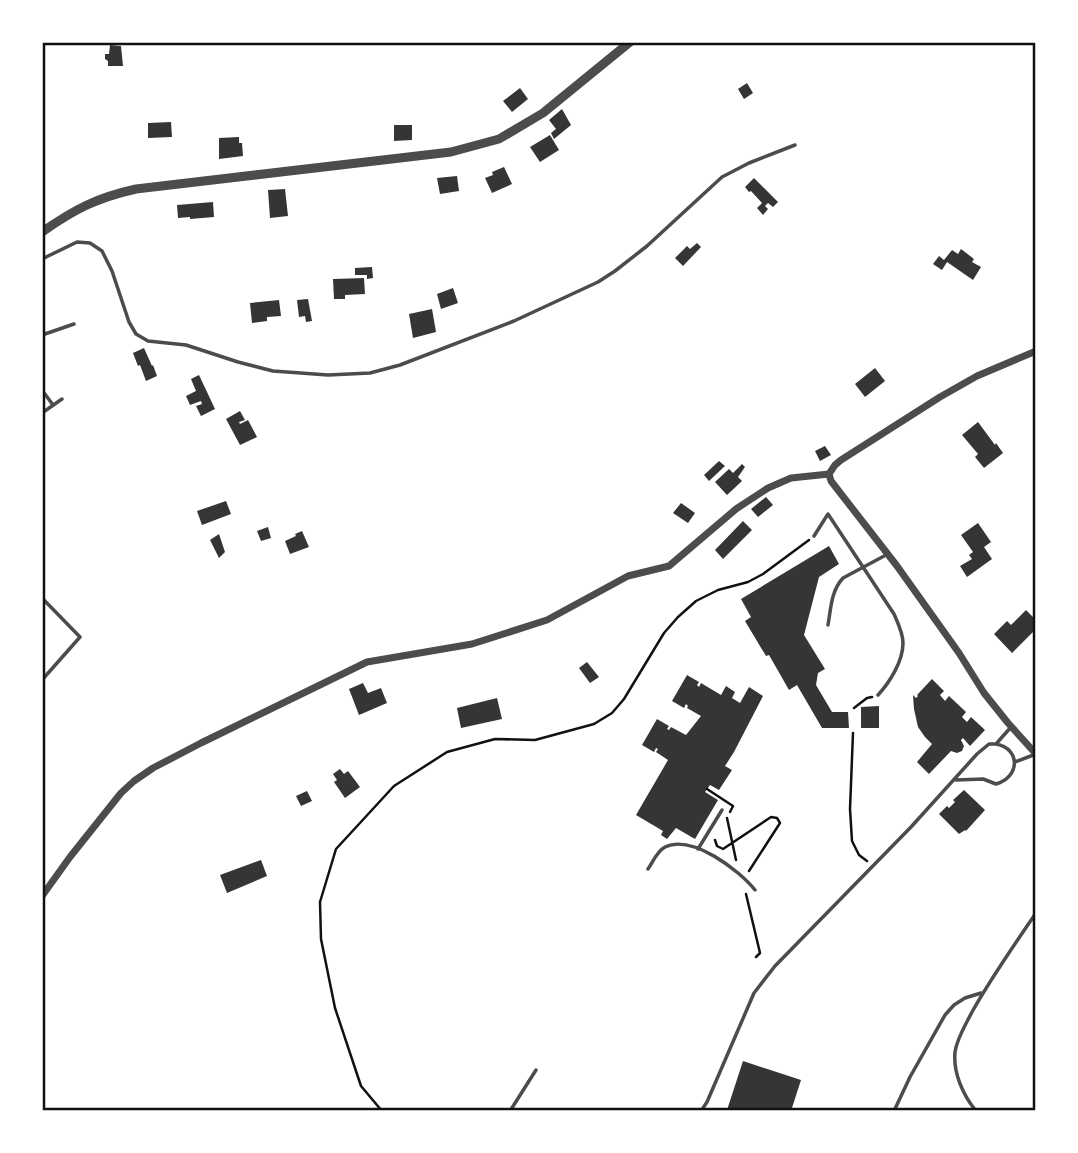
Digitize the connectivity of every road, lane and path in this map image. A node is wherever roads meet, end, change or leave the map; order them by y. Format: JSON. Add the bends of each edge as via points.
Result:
{"nodes":[{"id":1,"x":630,"y":42,"type":"edge"},
{"id":2,"x":795,"y":145,"type":"dead end"},
{"id":3,"x":42,"y":232,"type":"edge"},
{"id":4,"x":42,"y":259,"type":"edge"},
{"id":5,"x":74,"y":324,"type":"dead end"},
{"id":6,"x":42,"y":335,"type":"edge"},
{"id":7,"x":1036,"y":351,"type":"edge"},
{"id":8,"x":42,"y":390,"type":"edge"},
{"id":9,"x":62,"y":399,"type":"dead end"},
{"id":10,"x":53,"y":405,"type":"junction"},
{"id":11,"x":42,"y":413,"type":"edge"},
{"id":12,"x":829,"y":474,"type":"junction"},
{"id":13,"x":814,"y":536,"type":"joint"},
{"id":14,"x":888,"y":554,"type":"junction"},
{"id":15,"x":862,"y":568,"type":"junction"},
{"id":16,"x":42,"y":598,"type":"edge"},
{"id":17,"x":828,"y":625,"type":"dead end"},
{"id":18,"x":42,"y":680,"type":"edge"},
{"id":19,"x":878,"y":695,"type":"joint"},
{"id":20,"x":854,"y":708,"type":"dead end"},
{"id":21,"x":1011,"y":727,"type":"junction"},
{"id":22,"x":853,"y":733,"type":"dead end"},
{"id":23,"x":996,"y":744,"type":"junction"},
{"id":24,"x":1036,"y":754,"type":"edge"},
{"id":25,"x":1015,"y":762,"type":"junction"},
{"id":26,"x":954,"y":780,"type":"junction"},
{"id":27,"x":707,"y":789,"type":"dead end"},
{"id":28,"x":722,"y":810,"type":"dead end"},
{"id":29,"x":727,"y":818,"type":"junction"},
{"id":30,"x":725,"y":823,"type":"dead end"},
{"id":31,"x":715,"y":839,"type":"dead end"},
{"id":32,"x":733,"y":843,"type":"junction"},
{"id":33,"x":698,"y":849,"type":"junction"},
{"id":34,"x":878,"y":861,"type":"junction"},
{"id":35,"x":648,"y":869,"type":"dead end"},
{"id":36,"x":749,"y":869,"type":"junction"},
{"id":37,"x":745,"y":879,"type":"junction"},
{"id":38,"x":755,"y":890,"type":"dead end"},
{"id":39,"x":42,"y":895,"type":"edge"},
{"id":40,"x":1036,"y":913,"type":"edge"},
{"id":41,"x":756,"y":957,"type":"dead end"},
{"id":42,"x":984,"y":992,"type":"junction"},
{"id":43,"x":536,"y":1070,"type":"dead end"},
{"id":44,"x":382,"y":1111,"type":"edge"},
{"id":45,"x":510,"y":1111,"type":"edge"},
{"id":46,"x":703,"y":1111,"type":"edge"},
{"id":47,"x":894,"y":1111,"type":"edge"},
{"id":48,"x":976,"y":1111,"type":"edge"}],
"edges":[{"from":1,"to":3,"type":"street","via":[[543,113],[499,139],[451,152],[111,194]]},
{"from":2,"to":4,"type":"lane","via":[[722,177],[647,246],[598,282],[514,321],[400,366],[370,373],[287,373],[186,345],[148,341],[136,334],[129,322],[102,251],[77,242]]},
{"from":5,"to":6,"type":"lane"},
{"from":7,"to":12,"type":"street","via":[[940,397],[841,460]]},
{"from":8,"to":10,"type":"lane"},
{"from":9,"to":10,"type":"lane"},
{"from":10,"to":11,"type":"lane"},
{"from":12,"to":14,"type":"street"},
{"from":12,"to":39,"type":"street","via":[[791,478],[768,488],[670,566],[628,576],[547,620],[472,644],[367,662],[165,762],[121,793]]},
{"from":13,"to":15,"type":"lane","via":[[828,514]]},
{"from":13,"to":44,"type":"path","via":[[764,574],[696,601],[664,634],[612,713],[536,740],[495,739],[447,752],[394,786],[336,849],[320,902],[321,939],[335,1008],[361,1086]]},
{"from":14,"to":15,"type":"lane"},
{"from":14,"to":21,"type":"street"},
{"from":15,"to":17,"type":"lane","via":[[838,583]]},
{"from":15,"to":19,"type":"lane","via":[[894,614],[903,643],[897,667]]},
{"from":16,"to":18,"type":"lane","via":[[80,637]]},
{"from":19,"to":20,"type":"path"},
{"from":21,"to":23,"type":"lane"},
{"from":21,"to":24,"type":"street"},
{"from":22,"to":34,"type":"path","via":[[852,841],[866,861]]},
{"from":23,"to":25,"type":"lane","via":[[1009,749]]},
{"from":23,"to":26,"type":"lane","via":[[985,747]]},
{"from":24,"to":25,"type":"lane"},
{"from":25,"to":26,"type":"lane","via":[[1003,782]]},
{"from":26,"to":34,"type":"lane"},
{"from":27,"to":29,"type":"path","via":[[733,806]]},
{"from":28,"to":33,"type":"lane"},
{"from":29,"to":30,"type":"path"},
{"from":29,"to":32,"type":"path"},
{"from":31,"to":32,"type":"path","via":[[723,849]]},
{"from":32,"to":36,"type":"path","via":[[736,860]]},
{"from":32,"to":36,"type":"path","via":[[771,817],[777,818],[780,823]]},
{"from":33,"to":35,"type":"lane","via":[[666,846]]},
{"from":33,"to":37,"type":"lane"},
{"from":34,"to":46,"type":"lane","via":[[758,986]]},
{"from":36,"to":37,"type":"path"},
{"from":37,"to":38,"type":"lane"},
{"from":37,"to":41,"type":"path","via":[[760,953]]},
{"from":40,"to":42,"type":"lane"},
{"from":42,"to":47,"type":"lane","via":[[965,998],[945,1015]]},
{"from":42,"to":48,"type":"lane","via":[[955,1050],[956,1074]]},
{"from":43,"to":45,"type":"lane"}]}
